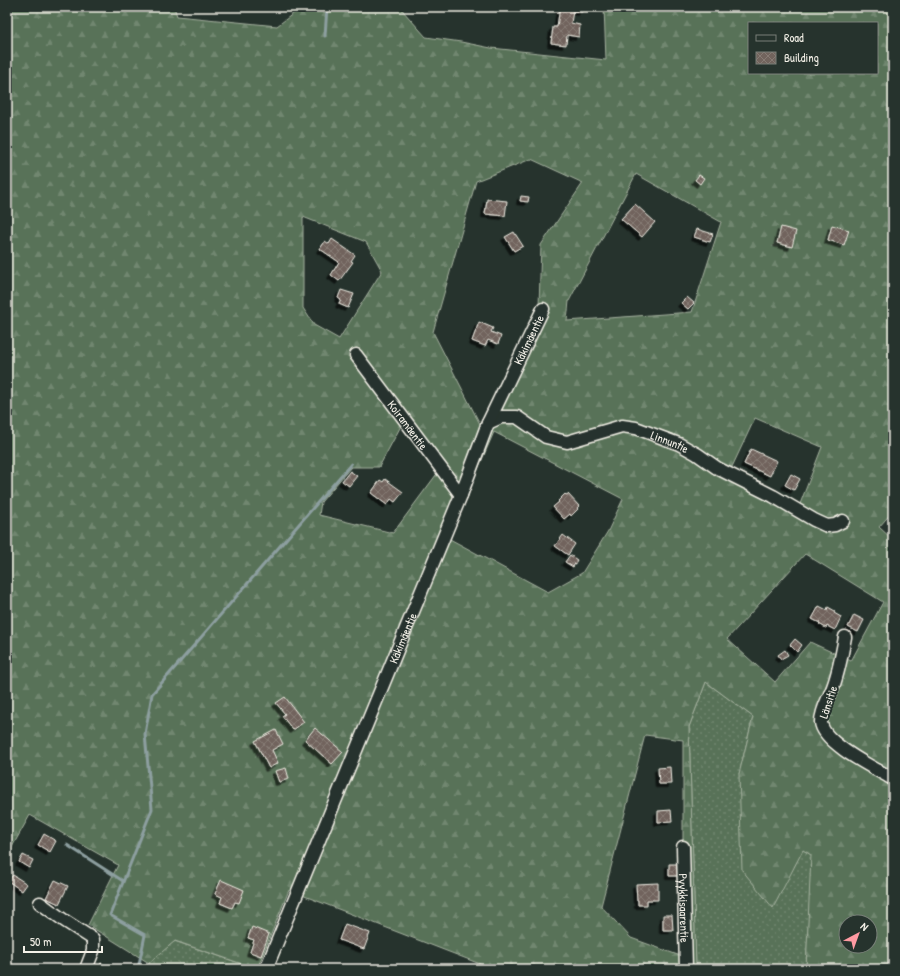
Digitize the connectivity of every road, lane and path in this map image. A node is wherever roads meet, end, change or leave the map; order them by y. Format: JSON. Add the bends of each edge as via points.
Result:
{"nodes":[{"id":1,"x":543,"y":309,"type":"dead end"},
{"id":2,"x":356,"y":355,"type":"dead end"},
{"id":3,"x":488,"y":423,"type":"junction"},
{"id":4,"x":461,"y":495,"type":"junction"},
{"id":5,"x":843,"y":521,"type":"dead end"},
{"id":6,"x":845,"y":636,"type":"dead end"},
{"id":7,"x":893,"y":779,"type":"edge"},
{"id":8,"x":683,"y":847,"type":"dead end"},
{"id":9,"x":40,"y":903,"type":"dead end"},
{"id":10,"x":86,"y":969,"type":"edge"},
{"id":11,"x":266,"y":969,"type":"edge"},
{"id":12,"x":686,"y":969,"type":"edge"}],
"edges":[{"from":1,"to":3,"type":"street","name":"Käkimäentie"},
{"from":2,"to":4,"type":"street","name":"Koiramäentie"},
{"from":3,"to":4,"type":"street","name":"Käkimäentie"},
{"from":3,"to":5,"type":"street","name":"Linnuntie","via":[[501,417],[517,416],[546,438],[567,442],[622,426],[636,428],[679,444],[717,468],[827,526]]},
{"from":4,"to":11,"type":"street","name":"Käkimäentie"},
{"from":6,"to":7,"type":"street","name":"Länsitie","via":[[841,661],[822,716],[823,730],[828,737],[846,750]]},
{"from":8,"to":12,"type":"street","name":"Pyykkisaarentie"},
{"from":9,"to":10,"type":"street","via":[[94,939],[93,952]]}]}
